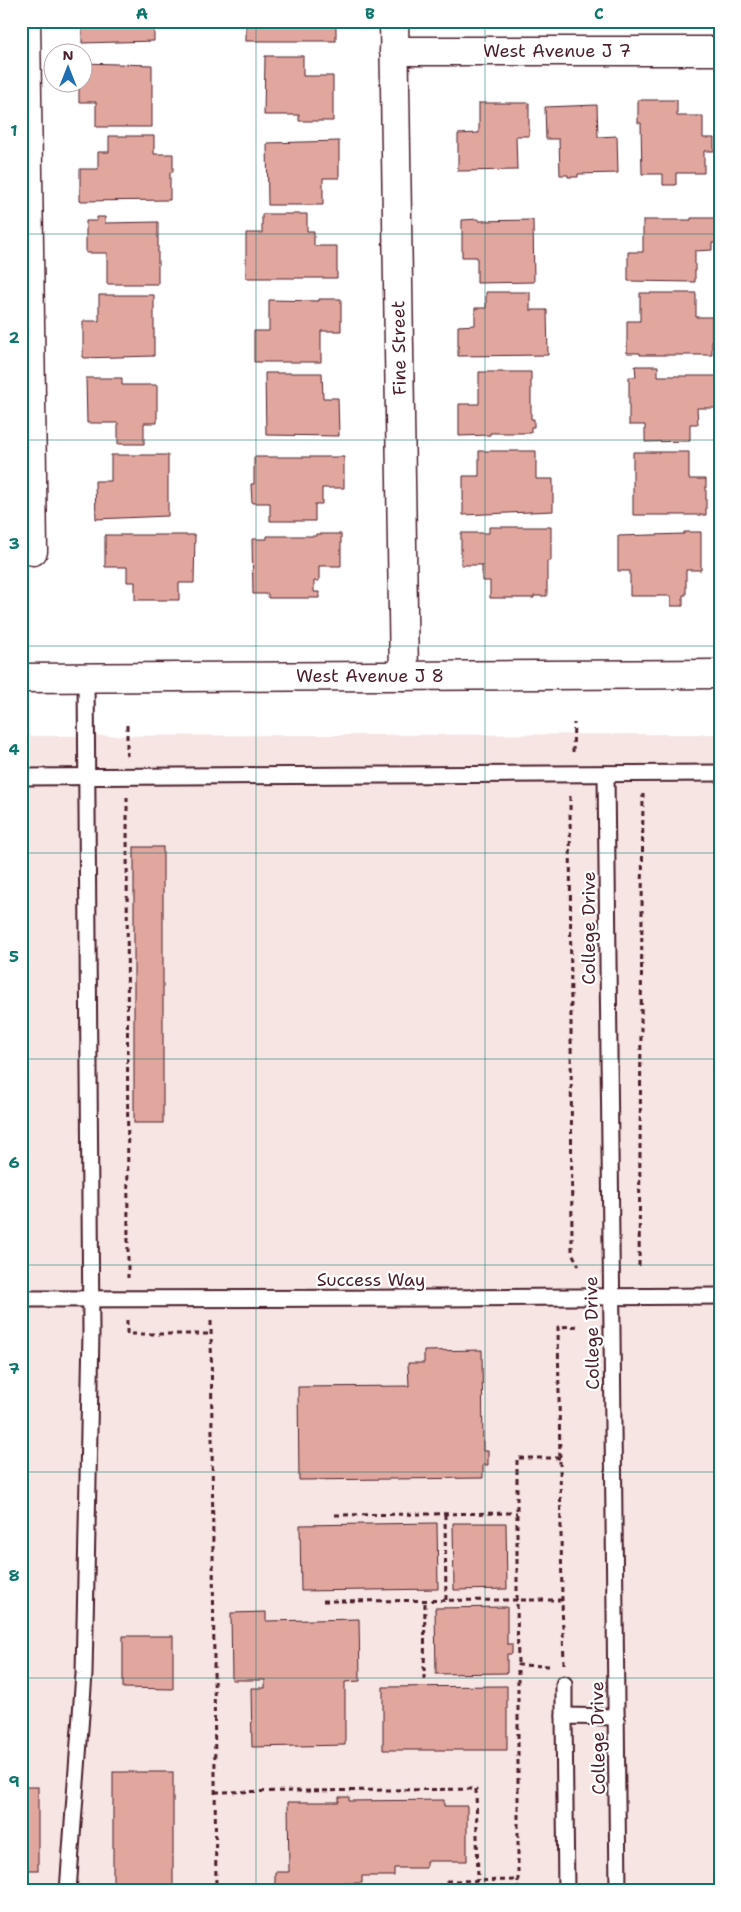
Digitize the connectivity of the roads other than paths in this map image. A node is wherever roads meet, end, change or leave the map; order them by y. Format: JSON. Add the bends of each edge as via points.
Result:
{"nodes":[{"id":1,"x":26,"y":21,"type":"edge"},
{"id":2,"x":394,"y":21,"type":"edge"},
{"id":3,"x":394,"y":51,"type":"junction"},
{"id":4,"x":720,"y":51,"type":"edge"},
{"id":5,"x":33,"y":551,"type":"dead end"},
{"id":6,"x":720,"y":674,"type":"edge"},
{"id":7,"x":404,"y":676,"type":"junction"},
{"id":8,"x":21,"y":678,"type":"edge"},
{"id":9,"x":86,"y":678,"type":"junction"},
{"id":10,"x":720,"y":773,"type":"edge"},
{"id":11,"x":606,"y":774,"type":"junction"},
{"id":12,"x":88,"y":776,"type":"junction"},
{"id":13,"x":21,"y":777,"type":"edge"},
{"id":14,"x":610,"y":1296,"type":"junction"},
{"id":15,"x":720,"y":1296,"type":"edge"},
{"id":16,"x":91,"y":1298,"type":"junction"},
{"id":17,"x":21,"y":1299,"type":"edge"},
{"id":18,"x":564,"y":1684,"type":"dead end"},
{"id":19,"x":564,"y":1716,"type":"junction"},
{"id":20,"x":616,"y":1717,"type":"junction"},
{"id":21,"x":68,"y":1891,"type":"edge"},
{"id":22,"x":566,"y":1891,"type":"edge"},
{"id":23,"x":618,"y":1891,"type":"edge"}],
"edges":[{"from":1,"to":5,"type":"street"},
{"from":2,"to":3,"type":"street","name":"Fine Street"},
{"from":3,"to":4,"type":"street","name":"West Avenue J 7"},
{"from":3,"to":7,"type":"street","name":"Fine Street"},
{"from":6,"to":7,"type":"street","name":"West Avenue J 8"},
{"from":7,"to":9,"type":"street","name":"West Avenue J 8"},
{"from":8,"to":9,"type":"street","name":"West Avenue J 8"},
{"from":9,"to":12,"type":"lane"},
{"from":10,"to":11,"type":"lane"},
{"from":11,"to":12,"type":"lane"},
{"from":11,"to":14,"type":"lane","name":"College Drive"},
{"from":12,"to":13,"type":"lane"},
{"from":12,"to":16,"type":"lane"},
{"from":14,"to":15,"type":"lane","name":"Success Way"},
{"from":14,"to":16,"type":"lane","name":"Success Way"},
{"from":14,"to":20,"type":"lane","name":"College Drive"},
{"from":16,"to":17,"type":"lane","name":"Success Way"},
{"from":16,"to":21,"type":"lane","via":[[84,1674]]},
{"from":18,"to":19,"type":"lane"},
{"from":19,"to":20,"type":"lane"},
{"from":19,"to":22,"type":"lane"},
{"from":20,"to":23,"type":"lane","name":"College Drive"}]}
